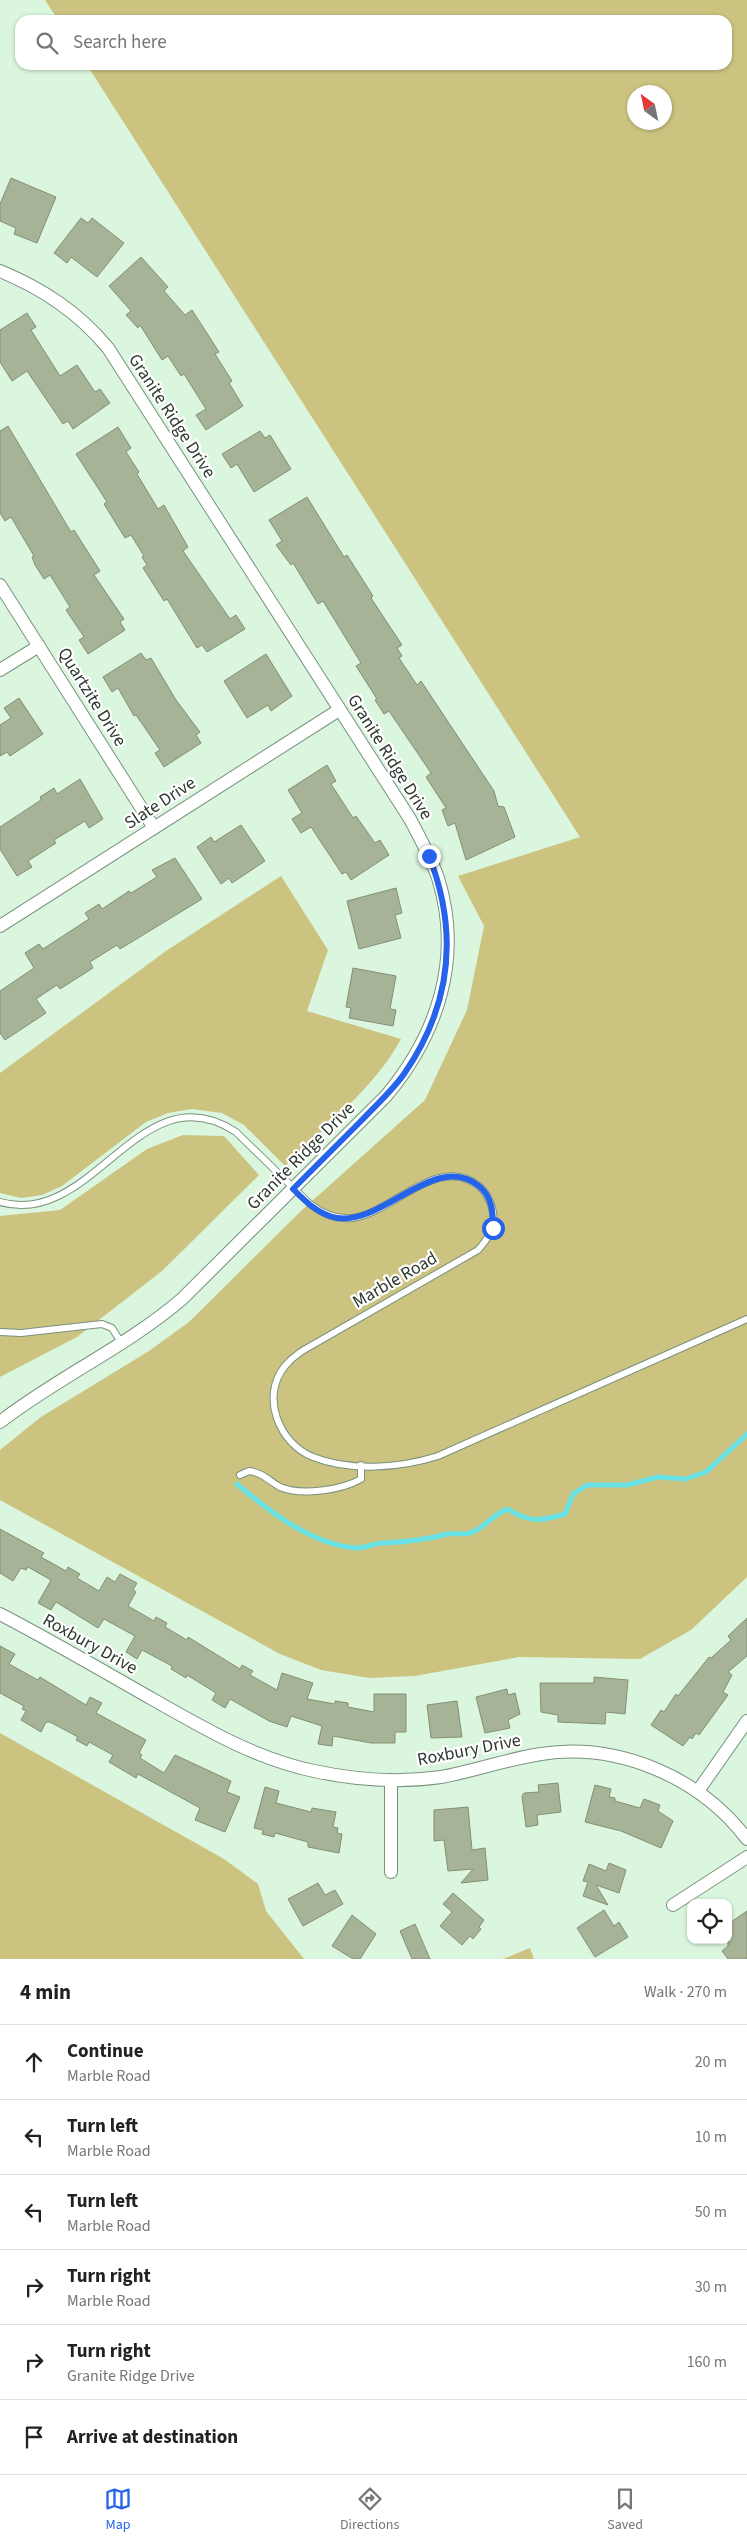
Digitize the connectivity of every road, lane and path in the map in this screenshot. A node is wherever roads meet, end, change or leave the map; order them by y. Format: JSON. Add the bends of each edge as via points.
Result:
{"nodes":[{"id":1,"x":0,"y":271,"type":"edge"},
{"id":2,"x":0,"y":585,"type":"edge"},
{"id":3,"x":39,"y":646,"type":"junction"},
{"id":4,"x":0,"y":670,"type":"edge"},
{"id":5,"x":339,"y":710,"type":"junction"},
{"id":6,"x":154,"y":828,"type":"junction"},
{"id":7,"x":0,"y":926,"type":"edge"},
{"id":8,"x":293,"y":1189,"type":"junction"},
{"id":9,"x":0,"y":1202,"type":"edge"},
{"id":10,"x":747,"y":1319,"type":"edge"},
{"id":11,"x":0,"y":1332,"type":"edge"},
{"id":12,"x":122,"y":1344,"type":"junction"},
{"id":13,"x":0,"y":1422,"type":"edge"},
{"id":14,"x":362,"y":1465,"type":"junction"},
{"id":15,"x":240,"y":1476,"type":"dead end"},
{"id":16,"x":0,"y":1614,"type":"edge"},
{"id":17,"x":747,"y":1721,"type":"edge"},
{"id":18,"x":392,"y":1780,"type":"junction"},
{"id":19,"x":698,"y":1791,"type":"junction"},
{"id":20,"x":747,"y":1839,"type":"edge"},
{"id":21,"x":747,"y":1857,"type":"edge"},
{"id":22,"x":391,"y":1872,"type":"dead end"},
{"id":23,"x":673,"y":1905,"type":"dead end"}],
"edges":[{"from":1,"to":5,"type":"street","name":"Granite Ridge Drive","via":[[51,296],[92,329],[108,348]]},
{"from":2,"to":3,"type":"street","name":"Quartzite Drive"},
{"from":3,"to":4,"type":"street"},
{"from":3,"to":6,"type":"street","name":"Quartzite Drive"},
{"from":5,"to":6,"type":"street","name":"Slate Drive"},
{"from":5,"to":8,"type":"street","name":"Granite Ridge Drive","via":[[410,819],[429,856],[444,902],[447,963],[434,1020],[403,1075]]},
{"from":6,"to":7,"type":"street","name":"Slate Drive"},
{"from":8,"to":9,"type":"lane","name":"Marble Road","via":[[236,1132],[222,1123],[189,1117],[172,1119],[157,1126],[79,1184],[45,1203],[26,1207]]},
{"from":8,"to":12,"type":"street","name":"Granite Ridge Drive","via":[[182,1300]]},
{"from":8,"to":14,"type":"lane","name":"Marble Road","via":[[321,1212],[336,1218],[368,1214],[430,1181],[447,1176],[473,1182],[492,1204],[493,1228],[478,1250],[296,1354],[276,1383],[273,1400],[276,1415],[289,1440],[314,1457]]},
{"from":10,"to":14,"type":"lane","name":"Marble Road","via":[[438,1456],[398,1466]]},
{"from":11,"to":12,"type":"lane","via":[[29,1333],[102,1324],[112,1328]]},
{"from":12,"to":13,"type":"street","name":"Granite Ridge Drive","via":[[23,1404]]},
{"from":14,"to":15,"type":"lane","via":[[361,1479],[327,1490],[281,1487],[262,1473],[249,1471]]},
{"from":16,"to":18,"type":"street","name":"Roxbury Drive","via":[[233,1744],[314,1771]]},
{"from":17,"to":19,"type":"street"},
{"from":18,"to":19,"type":"street","name":"Roxbury Drive","via":[[450,1775],[543,1754],[586,1752],[656,1769]]},
{"from":18,"to":22,"type":"street"},
{"from":19,"to":20,"type":"street","name":"Roxbury Drive"},
{"from":21,"to":23,"type":"street"}]}
